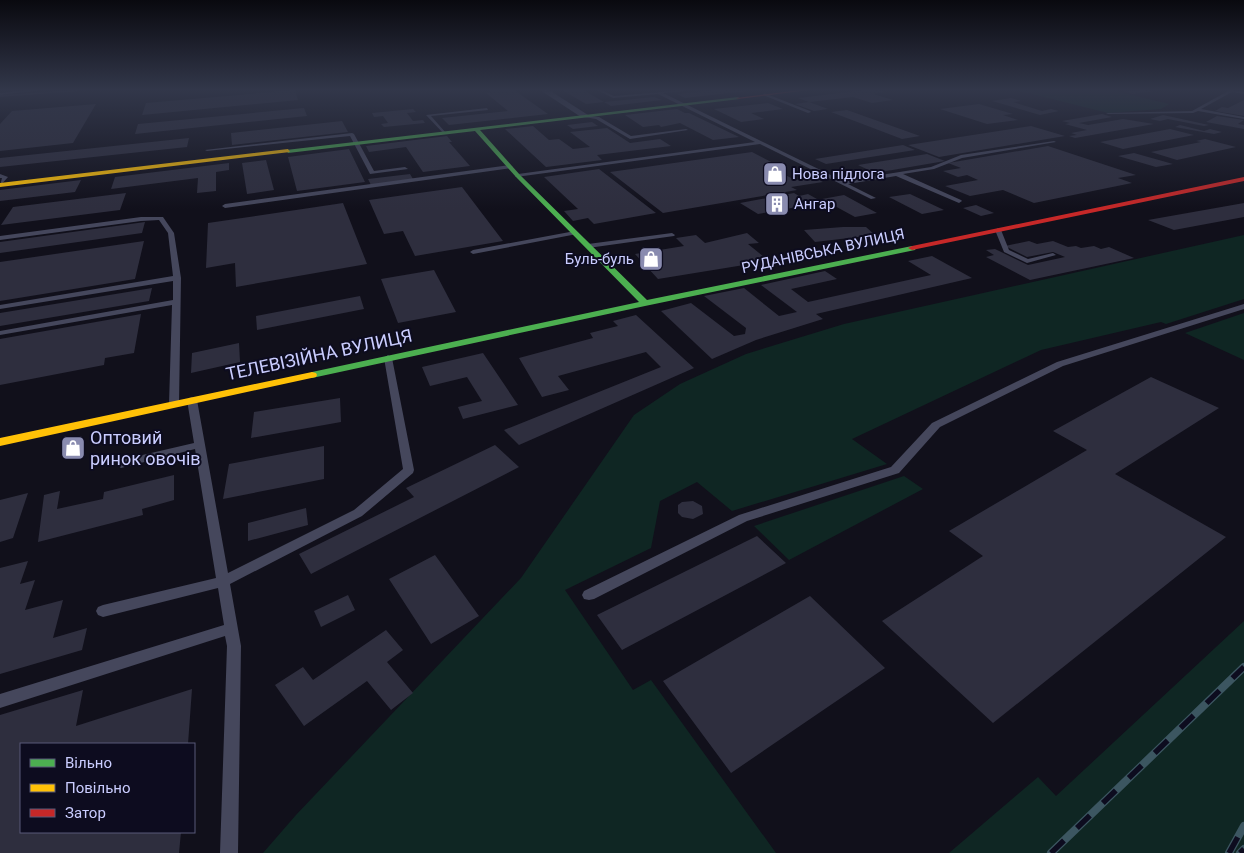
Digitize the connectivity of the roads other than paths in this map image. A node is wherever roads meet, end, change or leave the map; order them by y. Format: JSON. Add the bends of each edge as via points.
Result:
{"nodes":[{"id":1,"x":441,"y":130,"type":"edge"},
{"id":2,"x":476,"y":130,"type":"joint"},
{"id":3,"x":616,"y":130,"type":"edge"},
{"id":4,"x":686,"y":130,"type":"dead end"},
{"id":5,"x":732,"y":130,"type":"edge"},
{"id":6,"x":444,"y":133,"type":"junction"},
{"id":7,"x":1054,"y":142,"type":"dead end"},
{"id":8,"x":358,"y":143,"type":"junction"},
{"id":9,"x":759,"y":143,"type":"junction"},
{"id":10,"x":207,"y":150,"type":"dead end"},
{"id":11,"x":405,"y":169,"type":"dead end"},
{"id":12,"x":514,"y":171,"type":"junction"},
{"id":13,"x":896,"y":174,"type":"junction"},
{"id":14,"x":0,"y":176,"type":"edge"},
{"id":15,"x":1244,"y":179,"type":"edge"},
{"id":16,"x":842,"y":183,"type":"junction"},
{"id":17,"x":0,"y":185,"type":"edge"},
{"id":18,"x":873,"y":198,"type":"dead end"},
{"id":19,"x":959,"y":200,"type":"dead end"},
{"id":20,"x":225,"y":206,"type":"dead end"},
{"id":21,"x":998,"y":230,"type":"junction"},
{"id":22,"x":575,"y":233,"type":"junction"},
{"id":23,"x":672,"y":235,"type":"dead end"},
{"id":24,"x":0,"y":238,"type":"edge"},
{"id":25,"x":588,"y":246,"type":"junction"},
{"id":26,"x":472,"y":252,"type":"dead end"},
{"id":27,"x":1053,"y":255,"type":"dead end"},
{"id":28,"x":177,"y":278,"type":"junction"},
{"id":29,"x":177,"y":302,"type":"junction"},
{"id":30,"x":645,"y":303,"type":"junction"},
{"id":31,"x":0,"y":306,"type":"edge"},
{"id":32,"x":1244,"y":306,"type":"edge"},
{"id":33,"x":0,"y":333,"type":"edge"},
{"id":34,"x":388,"y":358,"type":"junction"},
{"id":35,"x":192,"y":400,"type":"junction"},
{"id":36,"x":174,"y":404,"type":"junction"},
{"id":37,"x":0,"y":442,"type":"edge"},
{"id":38,"x":200,"y":445,"type":"junction"},
{"id":39,"x":121,"y":464,"type":"dead end"},
{"id":40,"x":224,"y":581,"type":"junction"},
{"id":41,"x":589,"y":595,"type":"dead end"},
{"id":42,"x":104,"y":611,"type":"dead end"},
{"id":43,"x":231,"y":628,"type":"junction"},
{"id":44,"x":0,"y":701,"type":"edge"},
{"id":45,"x":229,"y":853,"type":"edge"}],
"edges":[{"from":1,"to":6,"type":"lane"},
{"from":2,"to":6,"type":"street"},
{"from":2,"to":12,"type":"street"},
{"from":3,"to":4,"type":"lane","via":[[630,138]]},
{"from":5,"to":9,"type":"lane"},
{"from":6,"to":8,"type":"street"},
{"from":7,"to":13,"type":"lane","via":[[961,157],[932,168]]},
{"from":8,"to":10,"type":"lane","via":[[352,134]]},
{"from":8,"to":11,"type":"lane","via":[[372,173]]},
{"from":8,"to":17,"type":"street"},
{"from":9,"to":12,"type":"lane"},
{"from":9,"to":16,"type":"lane"},
{"from":12,"to":20,"type":"lane"},
{"from":12,"to":22,"type":"street"},
{"from":13,"to":16,"type":"lane"},
{"from":13,"to":19,"type":"lane"},
{"from":14,"to":17,"type":"lane","via":[[5,177]]},
{"from":15,"to":21,"type":"street","name":"РУДАНІВСЬКА ВУЛИЦЯ"},
{"from":16,"to":18,"type":"lane"},
{"from":21,"to":27,"type":"lane","via":[[1006,251],[1027,261]]},
{"from":21,"to":30,"type":"street","name":"РУДАНІВСЬКА ВУЛИЦЯ"},
{"from":22,"to":25,"type":"street"},
{"from":22,"to":26,"type":"lane"},
{"from":23,"to":25,"type":"lane"},
{"from":24,"to":28,"type":"lane","via":[[161,218],[172,233]]},
{"from":25,"to":30,"type":"street"},
{"from":28,"to":29,"type":"lane"},
{"from":28,"to":31,"type":"lane"},
{"from":29,"to":33,"type":"lane"},
{"from":29,"to":36,"type":"lane"},
{"from":30,"to":34,"type":"street","name":"ТЕЛЕВІЗІЙНА ВУЛИЦЯ"},
{"from":32,"to":41,"type":"lane","via":[[1060,364],[936,425],[895,470],[743,518]]},
{"from":34,"to":35,"type":"street","name":"ТЕЛЕВІЗІЙНА ВУЛИЦЯ"},
{"from":34,"to":40,"type":"lane","via":[[408,470],[358,513]]},
{"from":35,"to":36,"type":"street","name":"ТЕЛЕВІЗІЙНА ВУЛИЦЯ"},
{"from":35,"to":38,"type":"lane"},
{"from":36,"to":37,"type":"street","name":"ТЕЛЕВІЗІЙНА ВУЛИЦЯ"},
{"from":38,"to":39,"type":"lane"},
{"from":38,"to":40,"type":"lane"},
{"from":40,"to":42,"type":"lane"},
{"from":40,"to":43,"type":"lane"},
{"from":43,"to":44,"type":"lane"},
{"from":43,"to":45,"type":"lane","via":[[234,646]]}]}
